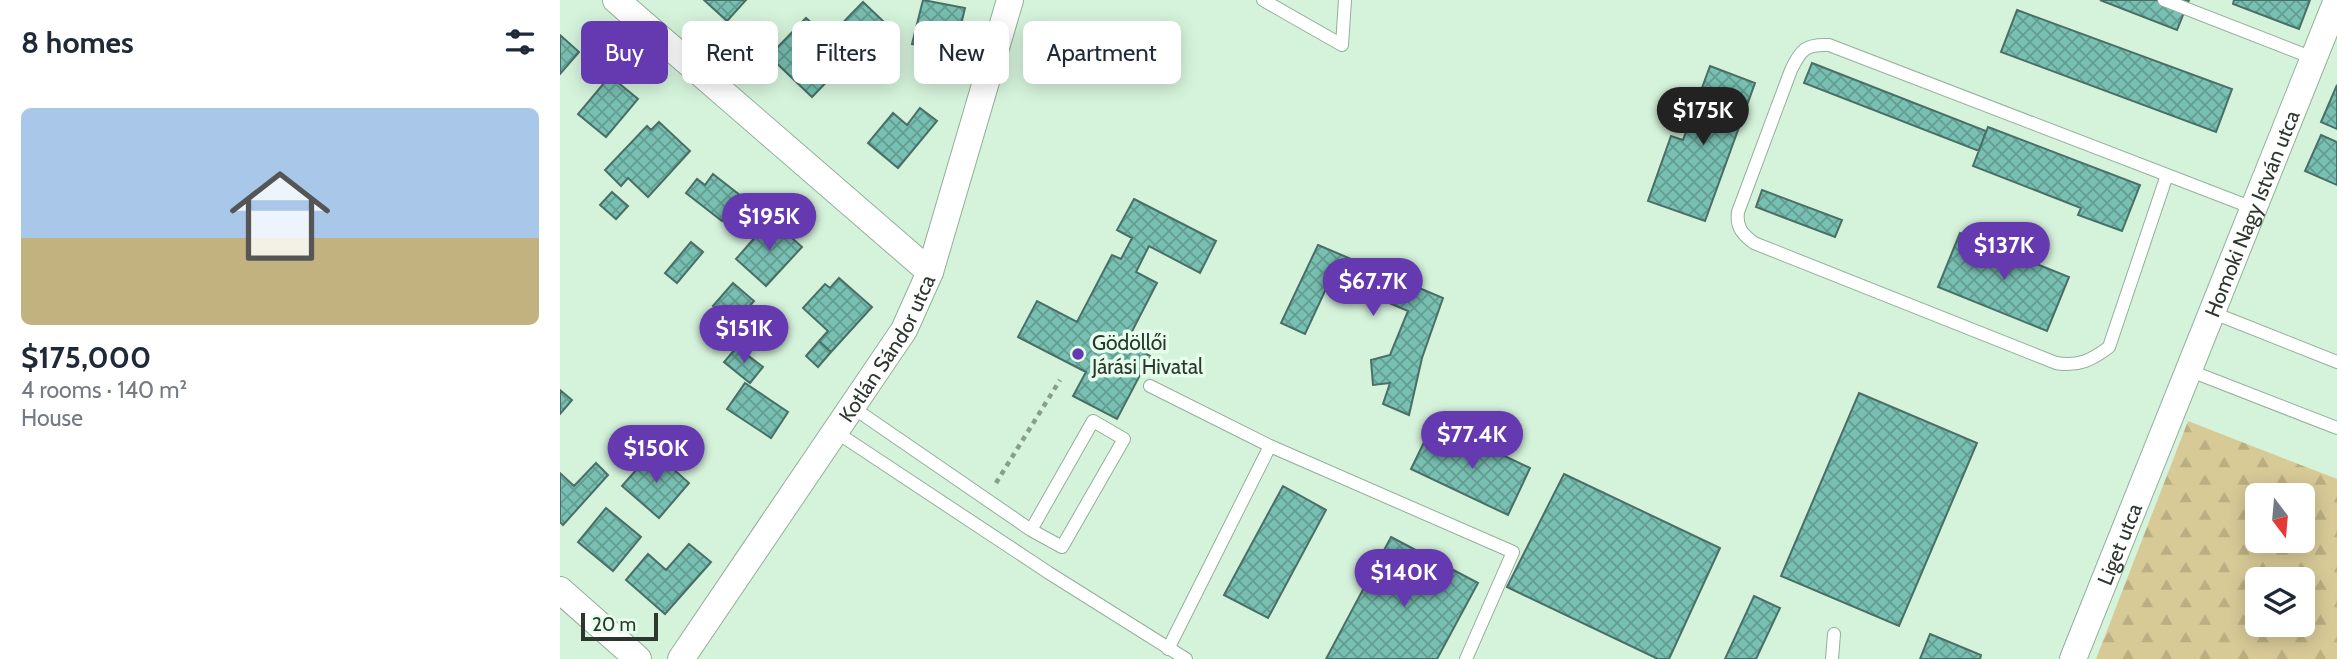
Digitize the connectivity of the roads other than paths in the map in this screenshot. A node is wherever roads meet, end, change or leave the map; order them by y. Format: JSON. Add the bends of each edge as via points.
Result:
{"nodes":[{"id":1,"x":616,"y":0,"type":"edge"},
{"id":2,"x":1010,"y":0,"type":"edge"},
{"id":3,"x":1263,"y":0,"type":"edge"},
{"id":4,"x":1345,"y":0,"type":"edge"},
{"id":5,"x":2164,"y":0,"type":"edge"},
{"id":6,"x":2337,"y":0,"type":"edge"},
{"id":7,"x":2314,"y":58,"type":"junction"},
{"id":8,"x":2166,"y":175,"type":"junction"},
{"id":9,"x":2253,"y":208,"type":"junction"},
{"id":10,"x":930,"y":272,"type":"junction"},
{"id":11,"x":2211,"y":312,"type":"junction"},
{"id":12,"x":2337,"y":362,"type":"edge"},
{"id":13,"x":2188,"y":370,"type":"junction"},
{"id":14,"x":1150,"y":386,"type":"dead end"},
{"id":15,"x":852,"y":407,"type":"junction"},
{"id":16,"x":2337,"y":428,"type":"edge"},
{"id":17,"x":2165,"y":429,"type":"joint"},
{"id":18,"x":836,"y":432,"type":"junction"},
{"id":19,"x":1270,"y":446,"type":"junction"},
{"id":20,"x":1031,"y":530,"type":"junction"},
{"id":21,"x":560,"y":590,"type":"edge"},
{"id":22,"x":1834,"y":634,"type":"dead end"},
{"id":23,"x":1168,"y":649,"type":"junction"},
{"id":24,"x":638,"y":659,"type":"edge"},
{"id":25,"x":681,"y":659,"type":"edge"},
{"id":26,"x":1186,"y":659,"type":"edge"},
{"id":27,"x":1466,"y":659,"type":"edge"},
{"id":28,"x":1832,"y":659,"type":"edge"},
{"id":29,"x":2073,"y":659,"type":"edge"}],
"edges":[{"from":1,"to":10,"type":"street"},
{"from":2,"to":10,"type":"street","name":"Kotlán Sándor utca"},
{"from":3,"to":4,"type":"lane","via":[[1342,45]]},
{"from":5,"to":7,"type":"lane"},
{"from":6,"to":7,"type":"street","name":"Homoki Nagy István utca"},
{"from":7,"to":9,"type":"street","name":"Homoki Nagy István utca"},
{"from":8,"to":8,"type":"lane","via":[[2109,347],[2076,365],[2056,363],[1754,243],[1737,220],[1791,70],[1798,55],[1816,44],[1829,45]]},
{"from":8,"to":9,"type":"lane"},
{"from":9,"to":11,"type":"street","name":"Homoki Nagy István utca"},
{"from":10,"to":15,"type":"street","name":"Kotlán Sándor utca","via":[[904,330]]},
{"from":11,"to":12,"type":"lane"},
{"from":11,"to":13,"type":"street","name":"Homoki Nagy István utca"},
{"from":13,"to":16,"type":"lane"},
{"from":13,"to":17,"type":"street","name":"Homoki Nagy István utca"},
{"from":14,"to":19,"type":"lane"},
{"from":15,"to":18,"type":"street","name":"Kotlán Sándor utca"},
{"from":15,"to":20,"type":"lane"},
{"from":17,"to":29,"type":"street","name":"Liget utca"},
{"from":18,"to":23,"type":"lane"},
{"from":18,"to":25,"type":"street","name":"Kotlán Sándor utca"},
{"from":19,"to":23,"type":"lane"},
{"from":19,"to":27,"type":"lane","via":[[1513,552]]},
{"from":20,"to":20,"type":"lane","via":[[1062,547],[1124,439],[1093,421]]},
{"from":21,"to":24,"type":"street"},
{"from":22,"to":28,"type":"lane"},
{"from":23,"to":26,"type":"lane"}]}
